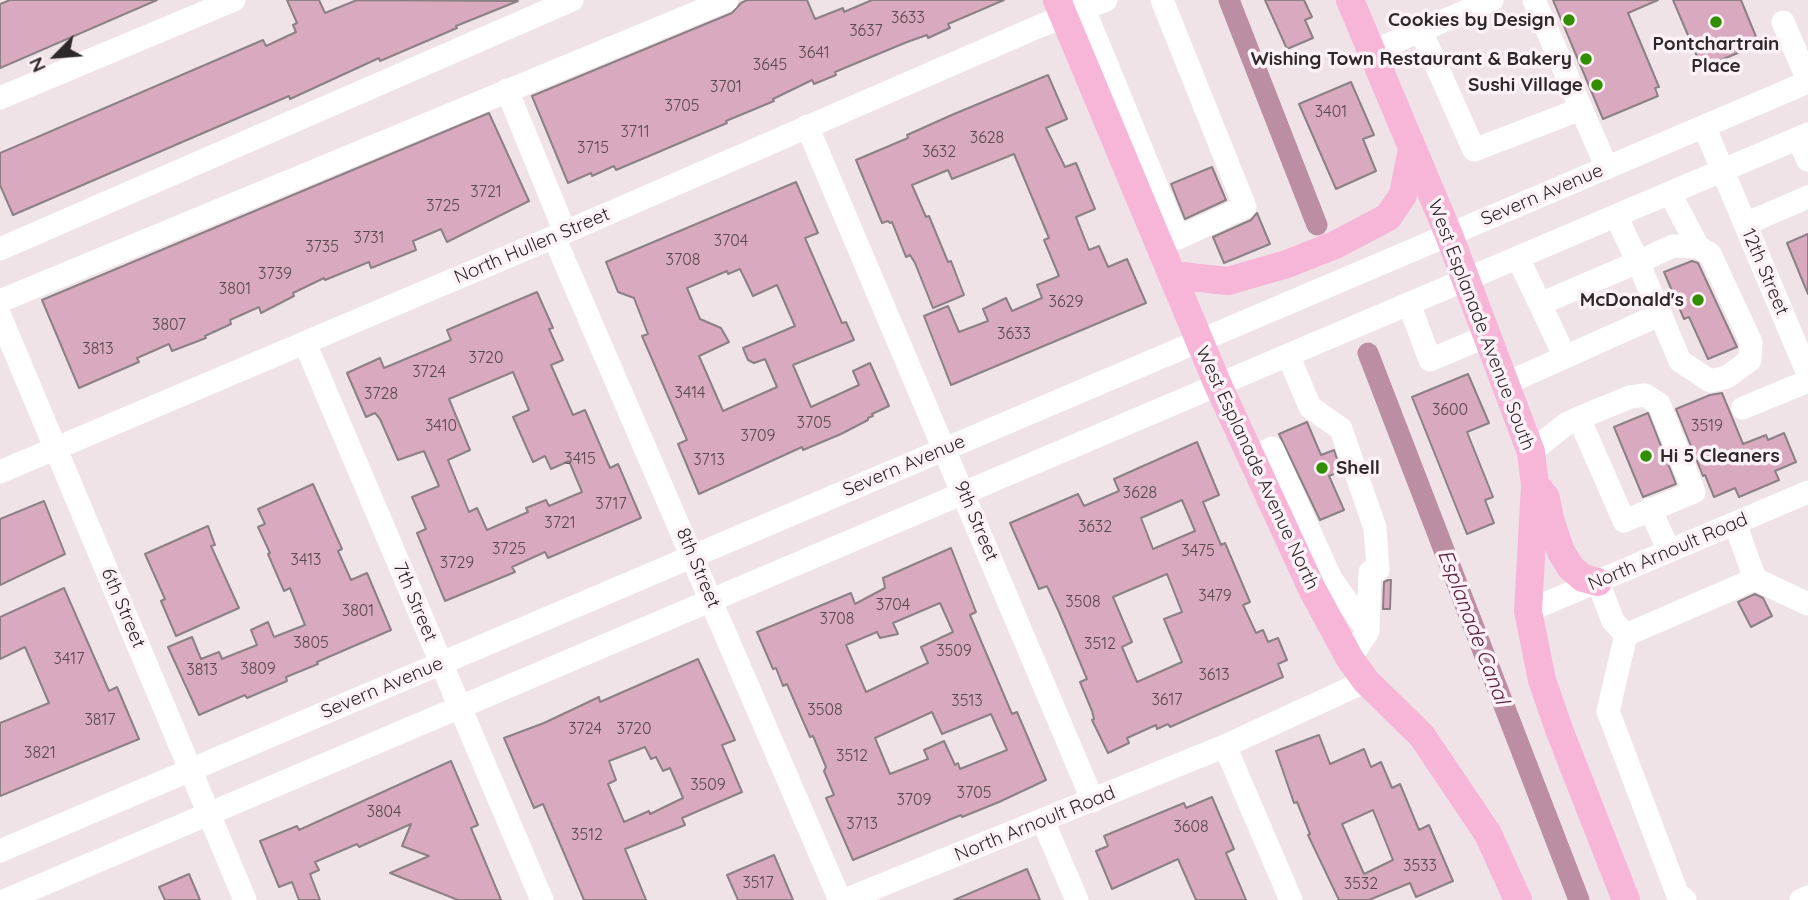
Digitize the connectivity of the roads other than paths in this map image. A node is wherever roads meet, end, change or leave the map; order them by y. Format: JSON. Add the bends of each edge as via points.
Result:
{"nodes":[{"id":1,"x":234,"y":0,"type":"edge"},
{"id":2,"x":572,"y":0,"type":"edge"},
{"id":3,"x":727,"y":0,"type":"edge"},
{"id":4,"x":1106,"y":0,"type":"edge"},
{"id":5,"x":1162,"y":0,"type":"edge"},
{"id":6,"x":1350,"y":0,"type":"edge"},
{"id":7,"x":1492,"y":0,"type":"edge"},
{"id":8,"x":1534,"y":0,"type":"edge"},
{"id":9,"x":1068,"y":8,"type":"edge"},
{"id":10,"x":1783,"y":22,"type":"dead end"},
{"id":11,"x":1421,"y":31,"type":"junction"},
{"id":12,"x":1371,"y":52,"type":"junction"},
{"id":13,"x":1808,"y":81,"type":"edge"},
{"id":14,"x":507,"y":90,"type":"junction"},
{"id":15,"x":0,"y":98,"type":"edge"},
{"id":16,"x":1581,"y":109,"type":"junction"},
{"id":17,"x":807,"y":126,"type":"junction"},
{"id":18,"x":1704,"y":126,"type":"junction"},
{"id":19,"x":1124,"y":135,"type":"junction"},
{"id":20,"x":1803,"y":137,"type":"edge"},
{"id":21,"x":1412,"y":149,"type":"junction"},
{"id":22,"x":1808,"y":160,"type":"edge"},
{"id":23,"x":1607,"y":168,"type":"junction"},
{"id":24,"x":1723,"y":170,"type":"junction"},
{"id":25,"x":1670,"y":193,"type":"junction"},
{"id":26,"x":1808,"y":197,"type":"edge"},
{"id":27,"x":1616,"y":216,"type":"junction"},
{"id":28,"x":1745,"y":224,"type":"junction"},
{"id":29,"x":560,"y":234,"type":"junction"},
{"id":30,"x":1448,"y":235,"type":"junction"},
{"id":31,"x":1698,"y":247,"type":"junction"},
{"id":32,"x":0,"y":249,"type":"edge"},
{"id":33,"x":1518,"y":258,"type":"junction"},
{"id":34,"x":1638,"y":262,"type":"junction"},
{"id":35,"x":1171,"y":275,"type":"junction"},
{"id":36,"x":1466,"y":280,"type":"junction"},
{"id":37,"x":0,"y":301,"type":"edge"},
{"id":38,"x":1409,"y":304,"type":"junction"},
{"id":39,"x":1541,"y":304,"type":"junction"},
{"id":40,"x":1661,"y":314,"type":"junction"},
{"id":41,"x":0,"y":316,"type":"edge"},
{"id":42,"x":1788,"y":326,"type":"junction"},
{"id":43,"x":1487,"y":336,"type":"junction"},
{"id":44,"x":1199,"y":341,"type":"junction"},
{"id":45,"x":1751,"y":342,"type":"junction"},
{"id":46,"x":305,"y":343,"type":"junction"},
{"id":47,"x":1288,"y":355,"type":"junction"},
{"id":48,"x":1566,"y":357,"type":"junction"},
{"id":49,"x":1808,"y":374,"type":"edge"},
{"id":50,"x":1808,"y":380,"type":"edge"},
{"id":51,"x":1505,"y":384,"type":"junction"},
{"id":52,"x":1218,"y":385,"type":"junction"},
{"id":53,"x":1743,"y":408,"type":"dead end"},
{"id":54,"x":1579,"y":418,"type":"junction"},
{"id":55,"x":56,"y":449,"type":"junction"},
{"id":56,"x":945,"y":449,"type":"junction"},
{"id":57,"x":1531,"y":452,"type":"junction"},
{"id":58,"x":0,"y":472,"type":"edge"},
{"id":59,"x":1535,"y":480,"type":"junction"},
{"id":60,"x":1808,"y":492,"type":"edge"},
{"id":61,"x":964,"y":493,"type":"junction"},
{"id":62,"x":1650,"y":509,"type":"junction"},
{"id":63,"x":1735,"y":523,"type":"junction"},
{"id":64,"x":1669,"y":551,"type":"junction"},
{"id":65,"x":693,"y":556,"type":"junction"},
{"id":66,"x":1755,"y":579,"type":"junction"},
{"id":67,"x":1598,"y":582,"type":"junction"},
{"id":68,"x":1322,"y":584,"type":"junction"},
{"id":69,"x":711,"y":601,"type":"junction"},
{"id":70,"x":1808,"y":604,"type":"edge"},
{"id":71,"x":1528,"y":611,"type":"junction"},
{"id":72,"x":1368,"y":630,"type":"junction"},
{"id":73,"x":1626,"y":635,"type":"junction"},
{"id":74,"x":441,"y":663,"type":"junction"},
{"id":75,"x":1358,"y":670,"type":"junction"},
{"id":76,"x":460,"y":707,"type":"junction"},
{"id":77,"x":1225,"y":746,"type":"junction"},
{"id":78,"x":191,"y":770,"type":"junction"},
{"id":79,"x":1093,"y":801,"type":"junction"},
{"id":80,"x":209,"y":814,"type":"junction"},
{"id":81,"x":1043,"y":821,"type":"junction"},
{"id":82,"x":0,"y":851,"type":"edge"},
{"id":83,"x":1808,"y":897,"type":"edge"},
{"id":84,"x":6,"y":900,"type":"edge"},
{"id":85,"x":245,"y":900,"type":"edge"},
{"id":86,"x":541,"y":900,"type":"edge"},
{"id":87,"x":843,"y":900,"type":"edge"},
{"id":88,"x":1077,"y":900,"type":"edge"},
{"id":89,"x":1291,"y":900,"type":"edge"},
{"id":90,"x":1518,"y":900,"type":"edge"},
{"id":91,"x":1626,"y":900,"type":"edge"},
{"id":92,"x":1685,"y":900,"type":"edge"},
{"id":93,"x":1801,"y":900,"type":"edge"}],
"edges":[{"from":1,"to":15,"type":"street"},
{"from":2,"to":32,"type":"street"},
{"from":3,"to":14,"type":"street"},
{"from":4,"to":9,"type":"street","name":"North Hullen Street"},
{"from":5,"to":19,"type":"street","via":[[1245,207],[1178,238]]},
{"from":6,"to":12,"type":"main road","name":"West Esplanade Avenue South"},
{"from":7,"to":11,"type":"street"},
{"from":8,"to":16,"type":"street"},
{"from":9,"to":17,"type":"street","name":"North Hullen Street"},
{"from":9,"to":19,"type":"main road","name":"West Esplanade Avenue North"},
{"from":10,"to":13,"type":"street"},
{"from":11,"to":12,"type":"street"},
{"from":11,"to":16,"type":"street","via":[[1474,150]]},
{"from":12,"to":21,"type":"main road","name":"West Esplanade Avenue South"},
{"from":13,"to":18,"type":"street","name":"Severn Avenue"},
{"from":14,"to":29,"type":"street","name":"8th Street"},
{"from":14,"to":37,"type":"street"},
{"from":16,"to":23,"type":"street"},
{"from":17,"to":29,"type":"street","name":"North Hullen Street"},
{"from":17,"to":56,"type":"street","name":"9th Street"},
{"from":18,"to":23,"type":"street","name":"Severn Avenue"},
{"from":18,"to":24,"type":"street","name":"12th Street"},
{"from":19,"to":35,"type":"main road","name":"West Esplanade Avenue North"},
{"from":20,"to":22,"type":"street"},
{"from":20,"to":24,"type":"street"},
{"from":21,"to":30,"type":"main road","name":"West Esplanade Avenue South"},
{"from":21,"to":35,"type":"main road","via":[[1403,195],[1388,216],[1335,245],[1228,281]]},
{"from":23,"to":30,"type":"street","name":"Severn Avenue"},
{"from":24,"to":25,"type":"street"},
{"from":24,"to":28,"type":"street","name":"12th Street"},
{"from":25,"to":27,"type":"street"},
{"from":25,"to":31,"type":"street"},
{"from":26,"to":28,"type":"street"},
{"from":27,"to":33,"type":"street"},
{"from":27,"to":34,"type":"street"},
{"from":28,"to":42,"type":"street","name":"12th Street"},
{"from":29,"to":46,"type":"street","name":"North Hullen Street"},
{"from":29,"to":65,"type":"street","name":"8th Street"},
{"from":30,"to":36,"type":"main road","name":"West Esplanade Avenue South"},
{"from":30,"to":44,"type":"street","name":"Severn Avenue"},
{"from":31,"to":34,"type":"street","via":[[1673,246]]},
{"from":31,"to":45,"type":"street","via":[[1710,254]]},
{"from":33,"to":36,"type":"street"},
{"from":33,"to":39,"type":"street"},
{"from":34,"to":39,"type":"street"},
{"from":34,"to":40,"type":"street"},
{"from":35,"to":44,"type":"main road","name":"West Esplanade Avenue North"},
{"from":36,"to":38,"type":"street"},
{"from":36,"to":43,"type":"main road","name":"West Esplanade Avenue South"},
{"from":38,"to":43,"type":"street","via":[[1430,360]]},
{"from":38,"to":47,"type":"street"},
{"from":39,"to":48,"type":"street"},
{"from":40,"to":45,"type":"street","via":[[1680,361],[1710,381],[1727,377],[1751,360]]},
{"from":40,"to":48,"type":"street"},
{"from":41,"to":55,"type":"street","name":"6th Street"},
{"from":42,"to":45,"type":"street"},
{"from":42,"to":49,"type":"street","name":"12th Street"},
{"from":43,"to":51,"type":"main road","name":"West Esplanade Avenue South"},
{"from":44,"to":52,"type":"main road","name":"West Esplanade Avenue North"},
{"from":44,"to":56,"type":"street","name":"Severn Avenue"},
{"from":46,"to":55,"type":"street","name":"North Hullen Street"},
{"from":46,"to":74,"type":"street","name":"7th Street"},
{"from":47,"to":52,"type":"street"},
{"from":47,"to":72,"type":"street","via":[[1310,407],[1341,429],[1375,528],[1378,570],[1370,572]]},
{"from":48,"to":51,"type":"street"},
{"from":50,"to":53,"type":"street"},
{"from":51,"to":57,"type":"main road","name":"West Esplanade Avenue South"},
{"from":52,"to":61,"type":"street"},
{"from":52,"to":68,"type":"main road","name":"West Esplanade Avenue North","via":[[1252,459],[1294,522]]},
{"from":54,"to":57,"type":"street"},
{"from":54,"to":62,"type":"street","via":[[1624,521]]},
{"from":54,"to":62,"type":"street","via":[[1630,397],[1645,396],[1659,404],[1694,492]]},
{"from":55,"to":58,"type":"street","name":"North Hullen Street"},
{"from":55,"to":78,"type":"street","name":"6th Street"},
{"from":56,"to":61,"type":"street","name":"9th Street"},
{"from":56,"to":65,"type":"street","name":"Severn Avenue"},
{"from":57,"to":59,"type":"main road","name":"West Esplanade Avenue South"},
{"from":59,"to":67,"type":"main road","via":[[1546,498],[1570,568]]},
{"from":59,"to":71,"type":"main road","name":"West Esplanade Avenue South"},
{"from":60,"to":63,"type":"street","name":"North Arnoult Road"},
{"from":61,"to":69,"type":"street"},
{"from":61,"to":79,"type":"street","name":"9th Street"},
{"from":62,"to":64,"type":"street"},
{"from":63,"to":64,"type":"street","name":"North Arnoult Road"},
{"from":63,"to":66,"type":"street"},
{"from":64,"to":67,"type":"street","name":"North Arnoult Road"},
{"from":65,"to":69,"type":"street","name":"8th Street"},
{"from":65,"to":74,"type":"street","name":"Severn Avenue"},
{"from":66,"to":70,"type":"street"},
{"from":66,"to":73,"type":"street"},
{"from":67,"to":71,"type":"street","name":"North Arnoult Road"},
{"from":67,"to":73,"type":"street","via":[[1613,621]]},
{"from":68,"to":72,"type":"street"},
{"from":68,"to":75,"type":"main road","name":"West Esplanade Avenue North"},
{"from":69,"to":76,"type":"street"},
{"from":69,"to":87,"type":"street","name":"8th Street"},
{"from":71,"to":91,"type":"main road","name":"West Esplanade Avenue South","via":[[1542,680]]},
{"from":72,"to":75,"type":"street"},
{"from":73,"to":92,"type":"street","via":[[1608,711],[1677,893]]},
{"from":74,"to":76,"type":"street","name":"7th Street"},
{"from":74,"to":78,"type":"street","name":"Severn Avenue"},
{"from":75,"to":77,"type":"street","name":"North Arnoult Road"},
{"from":75,"to":90,"type":"main road","name":"West Esplanade Avenue North","via":[[1422,736],[1488,834]]},
{"from":76,"to":80,"type":"street"},
{"from":76,"to":86,"type":"street","name":"7th Street"},
{"from":77,"to":79,"type":"street","name":"North Arnoult Road"},
{"from":77,"to":89,"type":"street"},
{"from":78,"to":80,"type":"street","name":"6th Street"},
{"from":78,"to":82,"type":"street","name":"Severn Avenue"},
{"from":79,"to":81,"type":"street","name":"North Arnoult Road"},
{"from":80,"to":84,"type":"street"},
{"from":80,"to":85,"type":"street","name":"6th Street"},
{"from":81,"to":87,"type":"street","name":"North Arnoult Road"},
{"from":81,"to":88,"type":"street"},
{"from":83,"to":93,"type":"street"}]}
